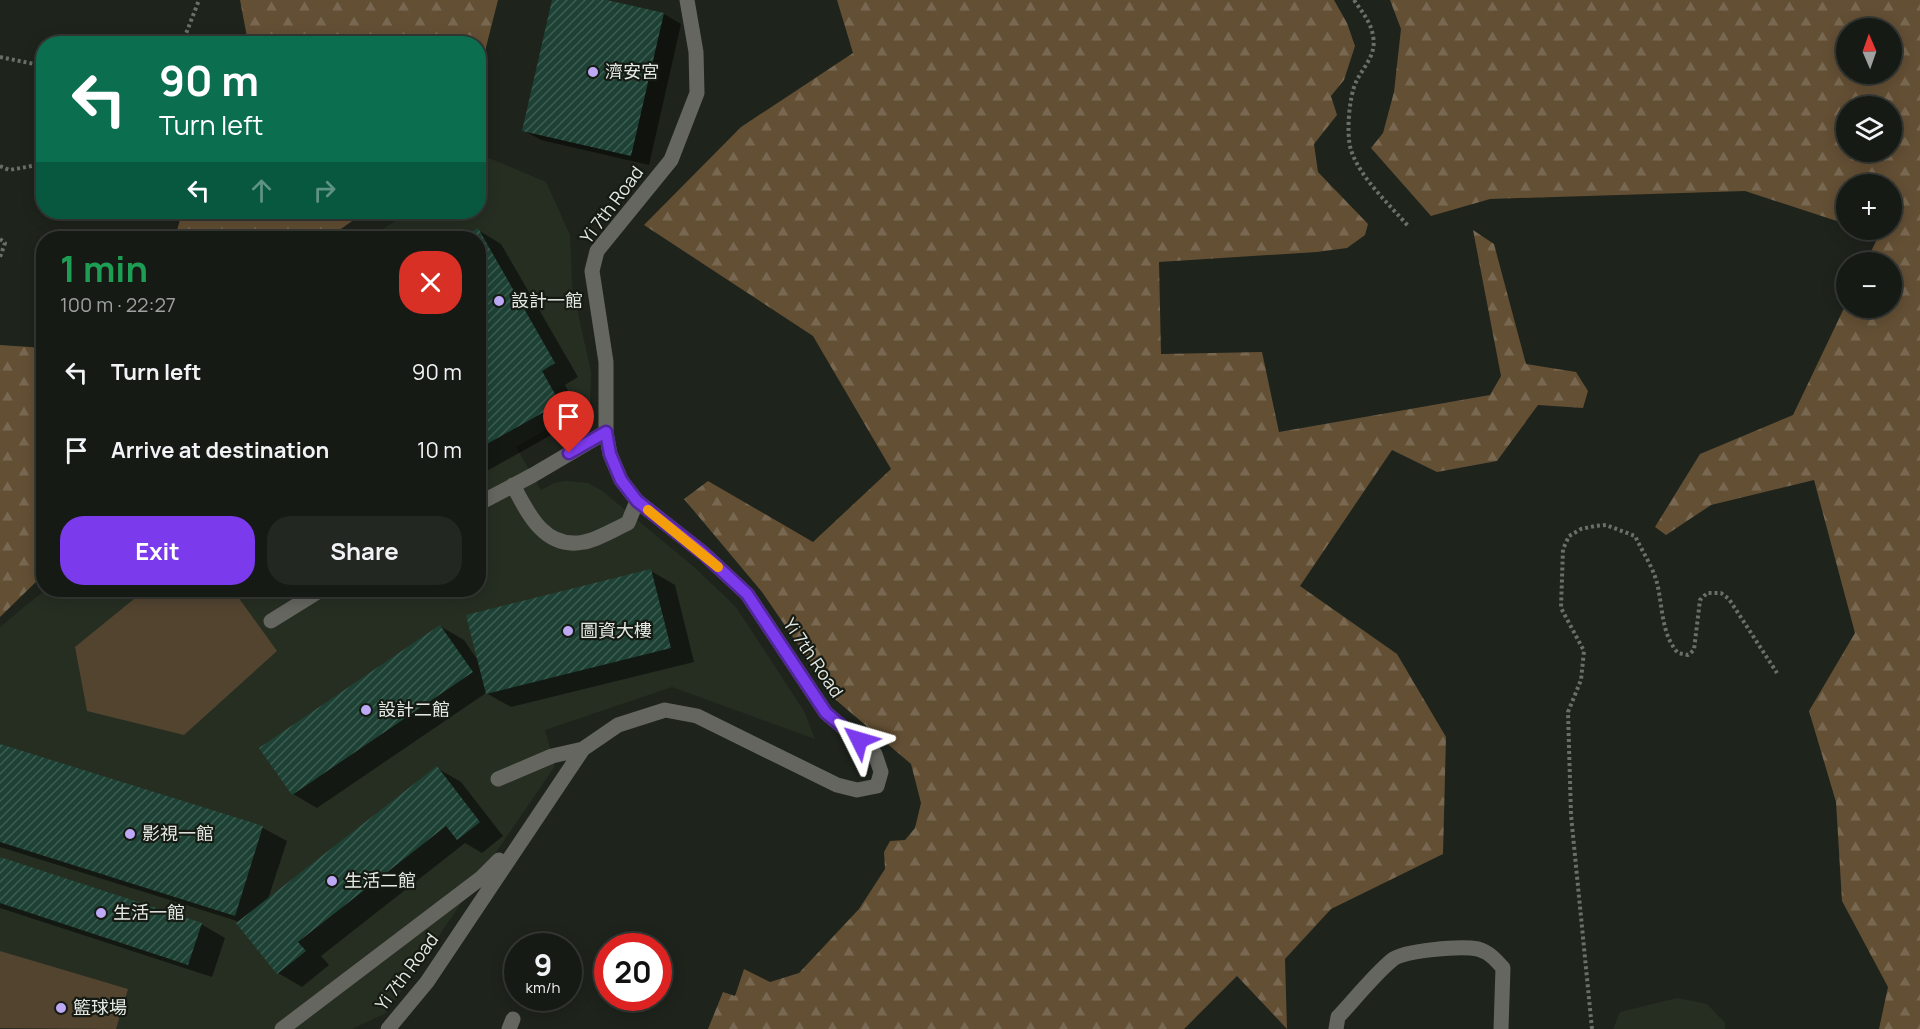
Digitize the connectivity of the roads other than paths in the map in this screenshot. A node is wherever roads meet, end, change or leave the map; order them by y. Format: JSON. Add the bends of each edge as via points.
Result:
{"nodes":[{"id":1,"x":687,"y":0,"type":"edge"},
{"id":2,"x":606,"y":432,"type":"junction"},
{"id":3,"x":513,"y":485,"type":"junction"},
{"id":4,"x":486,"y":500,"type":"edge"},
{"id":5,"x":637,"y":501,"type":"junction"},
{"id":6,"x":310,"y":597,"type":"edge"},
{"id":7,"x":271,"y":621,"type":"dead end"},
{"id":8,"x":583,"y":750,"type":"junction"},
{"id":9,"x":498,"y":779,"type":"dead end"},
{"id":10,"x":526,"y":831,"type":"junction"},
{"id":11,"x":282,"y":1029,"type":"edge"},
{"id":12,"x":388,"y":1029,"type":"edge"},
{"id":13,"x":1336,"y":1029,"type":"edge"},
{"id":14,"x":1501,"y":1029,"type":"edge"}],
"edges":[{"from":1,"to":2,"type":"street","name":"Yi 7th Road","via":[[696,52],[697,93],[671,160],[597,251],[592,271],[606,362]]},
{"from":2,"to":3,"type":"street"},
{"from":2,"to":5,"type":"street","name":"Yi 7th Road","via":[[621,480]]},
{"from":3,"to":4,"type":"street"},
{"from":3,"to":5,"type":"street","via":[[530,518],[555,541],[584,543],[628,523]]},
{"from":5,"to":8,"type":"street","name":"Yi 7th Road","via":[[747,594],[826,713],[875,754],[881,772],[877,786],[857,790],[837,785],[697,716],[665,710],[618,724]]},
{"from":6,"to":7,"type":"street"},
{"from":8,"to":9,"type":"street","via":[[552,756]]},
{"from":8,"to":10,"type":"street","name":"Yi 7th Road"},
{"from":10,"to":11,"type":"street","via":[[481,878]]},
{"from":10,"to":12,"type":"street","name":"Yi 7th Road","via":[[427,982]]},
{"from":13,"to":14,"type":"street","via":[[1338,1017],[1394,959],[1450,948],[1478,949],[1491,955],[1503,968]]}]}
